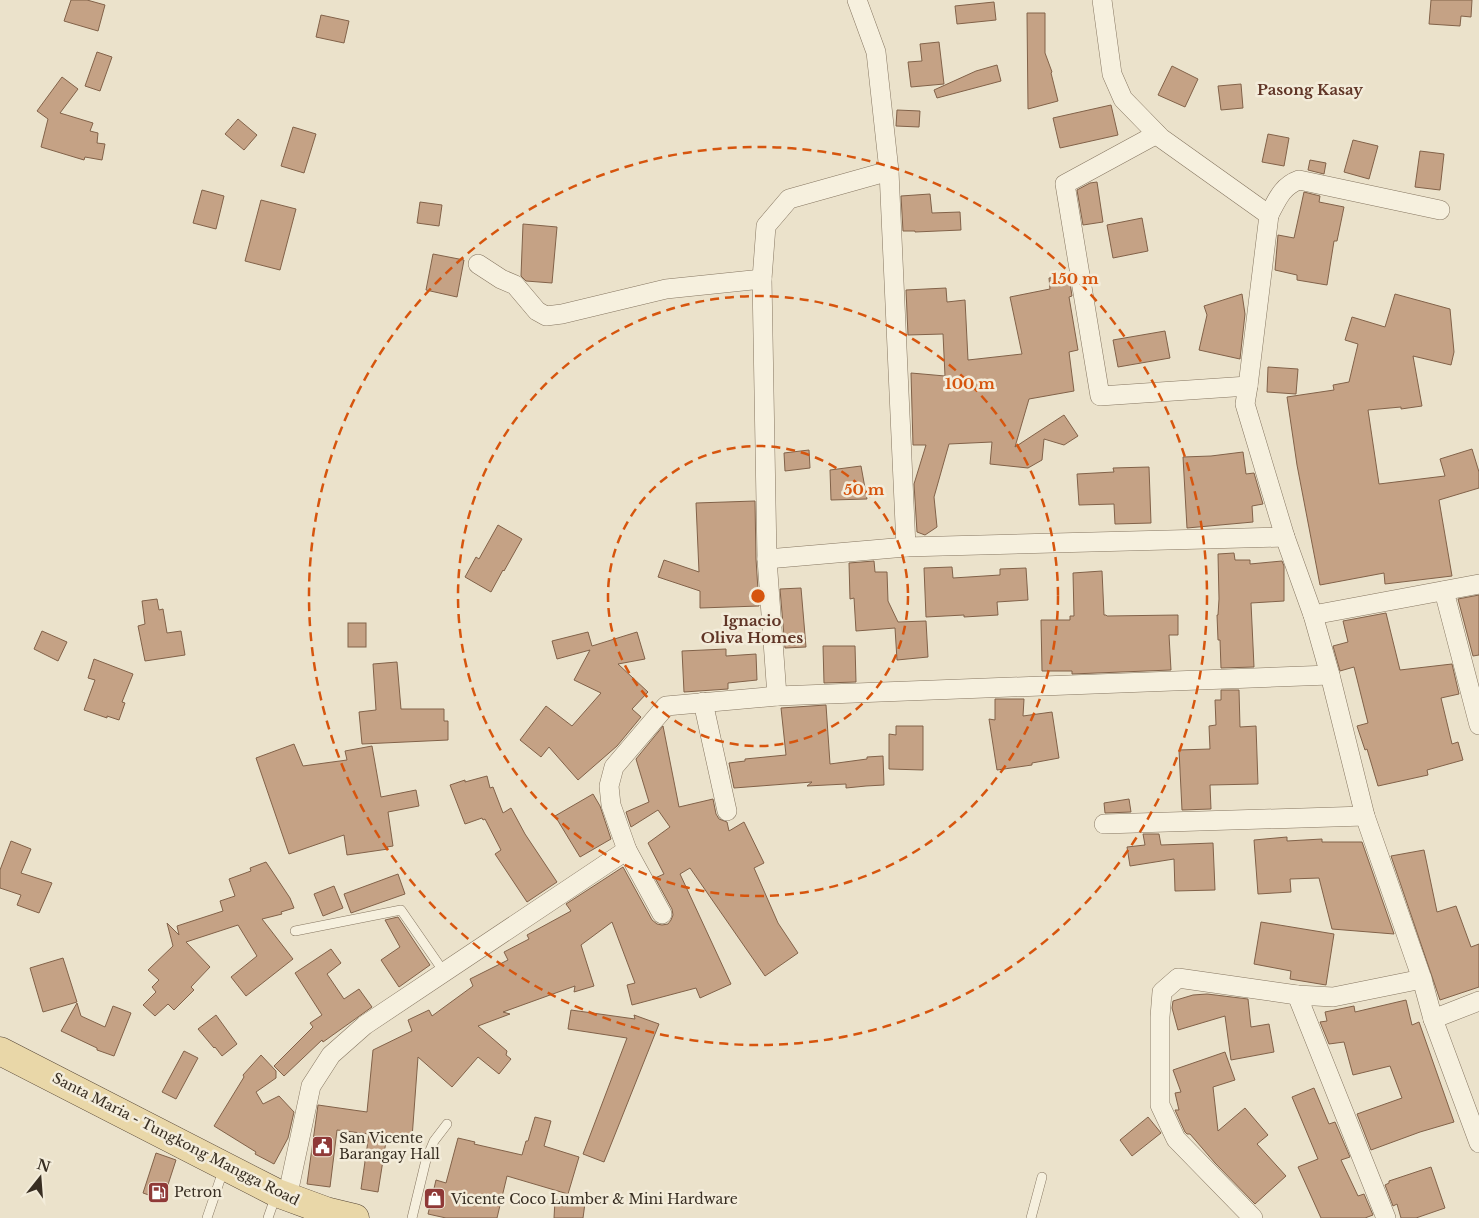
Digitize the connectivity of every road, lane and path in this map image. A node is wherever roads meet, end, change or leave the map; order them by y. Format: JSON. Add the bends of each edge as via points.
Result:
{"nodes":[{"id":1,"x":857,"y":0,"type":"edge"},
{"id":2,"x":1102,"y":0,"type":"edge"},
{"id":3,"x":1158,"y":134,"type":"junction"},
{"id":4,"x":889,"y":170,"type":"junction"},
{"id":5,"x":1440,"y":210,"type":"dead end"},
{"id":6,"x":1269,"y":215,"type":"junction"},
{"id":7,"x":478,"y":264,"type":"dead end"},
{"id":8,"x":762,"y":279,"type":"junction"},
{"id":9,"x":1248,"y":386,"type":"junction"},
{"id":10,"x":1285,"y":537,"type":"junction"},
{"id":11,"x":906,"y":547,"type":"junction"},
{"id":12,"x":767,"y":559,"type":"junction"},
{"id":13,"x":1479,"y":584,"type":"edge"},
{"id":14,"x":1444,"y":592,"type":"junction"},
{"id":15,"x":1313,"y":615,"type":"junction"},
{"id":16,"x":1330,"y":675,"type":"junction"},
{"id":17,"x":777,"y":696,"type":"junction"},
{"id":18,"x":703,"y":702,"type":"junction"},
{"id":19,"x":1479,"y":725,"type":"edge"},
{"id":20,"x":727,"y":811,"type":"dead end"},
{"id":21,"x":1365,"y":816,"type":"junction"},
{"id":22,"x":1104,"y":824,"type":"dead end"},
{"id":23,"x":627,"y":850,"type":"junction"},
{"id":24,"x":662,"y":914,"type":"dead end"},
{"id":25,"x":295,"y":931,"type":"dead end"},
{"id":26,"x":444,"y":972,"type":"junction"},
{"id":27,"x":1422,"y":979,"type":"junction"},
{"id":28,"x":1297,"y":995,"type":"junction"},
{"id":29,"x":1479,"y":1001,"type":"edge"},
{"id":30,"x":1434,"y":1018,"type":"junction"},
{"id":31,"x":0,"y":1051,"type":"edge"},
{"id":32,"x":447,"y":1124,"type":"dead end"},
{"id":33,"x":1479,"y":1143,"type":"edge"},
{"id":34,"x":225,"y":1166,"type":"junction"},
{"id":35,"x":1042,"y":1177,"type":"dead end"},
{"id":36,"x":290,"y":1201,"type":"junction"},
{"id":37,"x":207,"y":1218,"type":"edge"},
{"id":38,"x":268,"y":1218,"type":"edge"},
{"id":39,"x":355,"y":1218,"type":"edge"},
{"id":40,"x":412,"y":1218,"type":"edge"},
{"id":41,"x":1031,"y":1218,"type":"edge"},
{"id":42,"x":1253,"y":1218,"type":"edge"},
{"id":43,"x":1386,"y":1218,"type":"edge"}],
"edges":[{"from":1,"to":4,"type":"street","via":[[876,52]]},
{"from":2,"to":3,"type":"street","via":[[1112,74],[1123,99]]},
{"from":3,"to":6,"type":"street"},
{"from":3,"to":9,"type":"street","via":[[1065,184],[1100,396]]},
{"from":4,"to":8,"type":"street","via":[[789,199],[766,226]]},
{"from":4,"to":11,"type":"street"},
{"from":5,"to":6,"type":"street","via":[[1299,180],[1282,191]]},
{"from":6,"to":9,"type":"street"},
{"from":7,"to":8,"type":"street","via":[[515,286],[537,311],[546,316],[666,289]]},
{"from":8,"to":12,"type":"street"},
{"from":9,"to":10,"type":"street","via":[[1245,404]]},
{"from":10,"to":11,"type":"street"},
{"from":10,"to":15,"type":"street"},
{"from":11,"to":12,"type":"street"},
{"from":12,"to":17,"type":"street"},
{"from":13,"to":14,"type":"street"},
{"from":14,"to":15,"type":"street"},
{"from":14,"to":19,"type":"street"},
{"from":15,"to":16,"type":"street"},
{"from":16,"to":17,"type":"street"},
{"from":16,"to":21,"type":"street"},
{"from":17,"to":18,"type":"street"},
{"from":18,"to":20,"type":"street"},
{"from":18,"to":23,"type":"street","via":[[666,706],[614,767],[609,786],[611,805]]},
{"from":21,"to":22,"type":"street"},
{"from":21,"to":27,"type":"street"},
{"from":23,"to":24,"type":"street"},
{"from":23,"to":26,"type":"street"},
{"from":25,"to":26,"type":"lane","via":[[402,910]]},
{"from":26,"to":36,"type":"street","via":[[365,1025],[331,1055],[312,1086]]},
{"from":27,"to":28,"type":"street","via":[[1333,997]]},
{"from":27,"to":30,"type":"street"},
{"from":28,"to":42,"type":"street","via":[[1178,978],[1162,992],[1160,1105],[1176,1139]]},
{"from":28,"to":43,"type":"street"},
{"from":29,"to":30,"type":"street"},
{"from":30,"to":33,"type":"street"},
{"from":31,"to":34,"type":"main road","name":"Santa Maria - Tungkong Mangga Road"},
{"from":32,"to":40,"type":"lane","via":[[434,1141],[426,1160]]},
{"from":34,"to":36,"type":"main road","name":"Santa Maria - Tungkong Mangga Road"},
{"from":34,"to":37,"type":"lane"},
{"from":35,"to":41,"type":"lane"},
{"from":36,"to":38,"type":"lane"},
{"from":36,"to":39,"type":"main road","name":"Santa Maria - Tungkong Mangga Road"}]}
